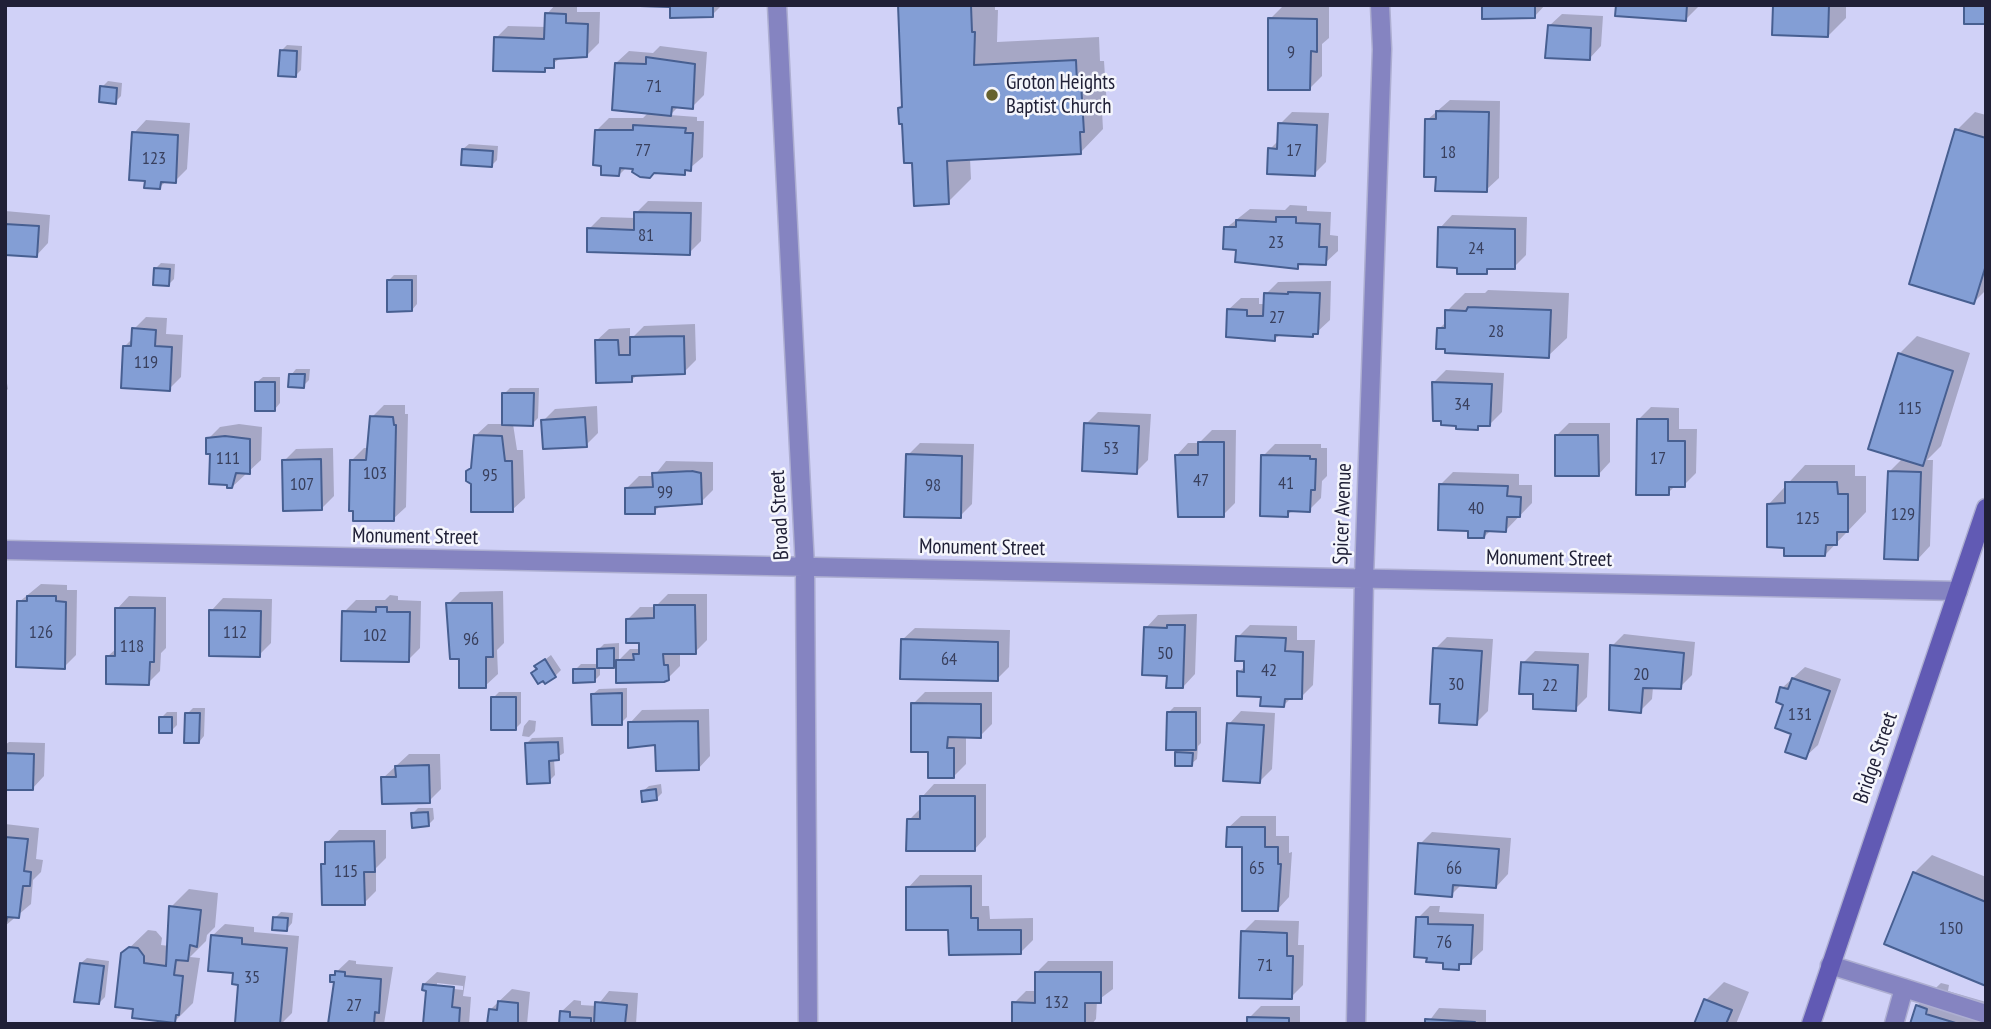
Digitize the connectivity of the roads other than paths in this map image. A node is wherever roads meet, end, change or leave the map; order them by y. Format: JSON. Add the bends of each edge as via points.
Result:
{"nodes":[{"id":1,"x":777,"y":5,"type":"edge"},
{"id":2,"x":1380,"y":5,"type":"edge"},
{"id":3,"x":1986,"y":508,"type":"edge"},
{"id":4,"x":5,"y":550,"type":"edge"},
{"id":5,"x":805,"y":568,"type":"junction"},
{"id":6,"x":1364,"y":578,"type":"junction"},
{"id":7,"x":1958,"y":592,"type":"junction"},
{"id":8,"x":1830,"y":965,"type":"junction"},
{"id":9,"x":1905,"y":988,"type":"junction"},
{"id":10,"x":1986,"y":1014,"type":"edge"},
{"id":11,"x":808,"y":1024,"type":"edge"},
{"id":12,"x":1356,"y":1024,"type":"edge"},
{"id":13,"x":1811,"y":1024,"type":"edge"},
{"id":14,"x":1895,"y":1024,"type":"edge"}],
"edges":[{"from":1,"to":5,"type":"street","name":"Broad Street"},
{"from":2,"to":6,"type":"street","name":"Spicer Avenue"},
{"from":3,"to":7,"type":"street","name":"Bridge Street"},
{"from":4,"to":5,"type":"street","name":"Monument Street"},
{"from":5,"to":6,"type":"street","name":"Monument Street"},
{"from":5,"to":11,"type":"street","name":"Broad Street"},
{"from":6,"to":7,"type":"street","name":"Monument Street"},
{"from":6,"to":12,"type":"street","name":"Spicer Avenue"},
{"from":7,"to":8,"type":"street","name":"Bridge Street"},
{"from":8,"to":9,"type":"street"},
{"from":8,"to":13,"type":"street","name":"Bridge Street"},
{"from":9,"to":10,"type":"street"},
{"from":9,"to":14,"type":"street"}]}
